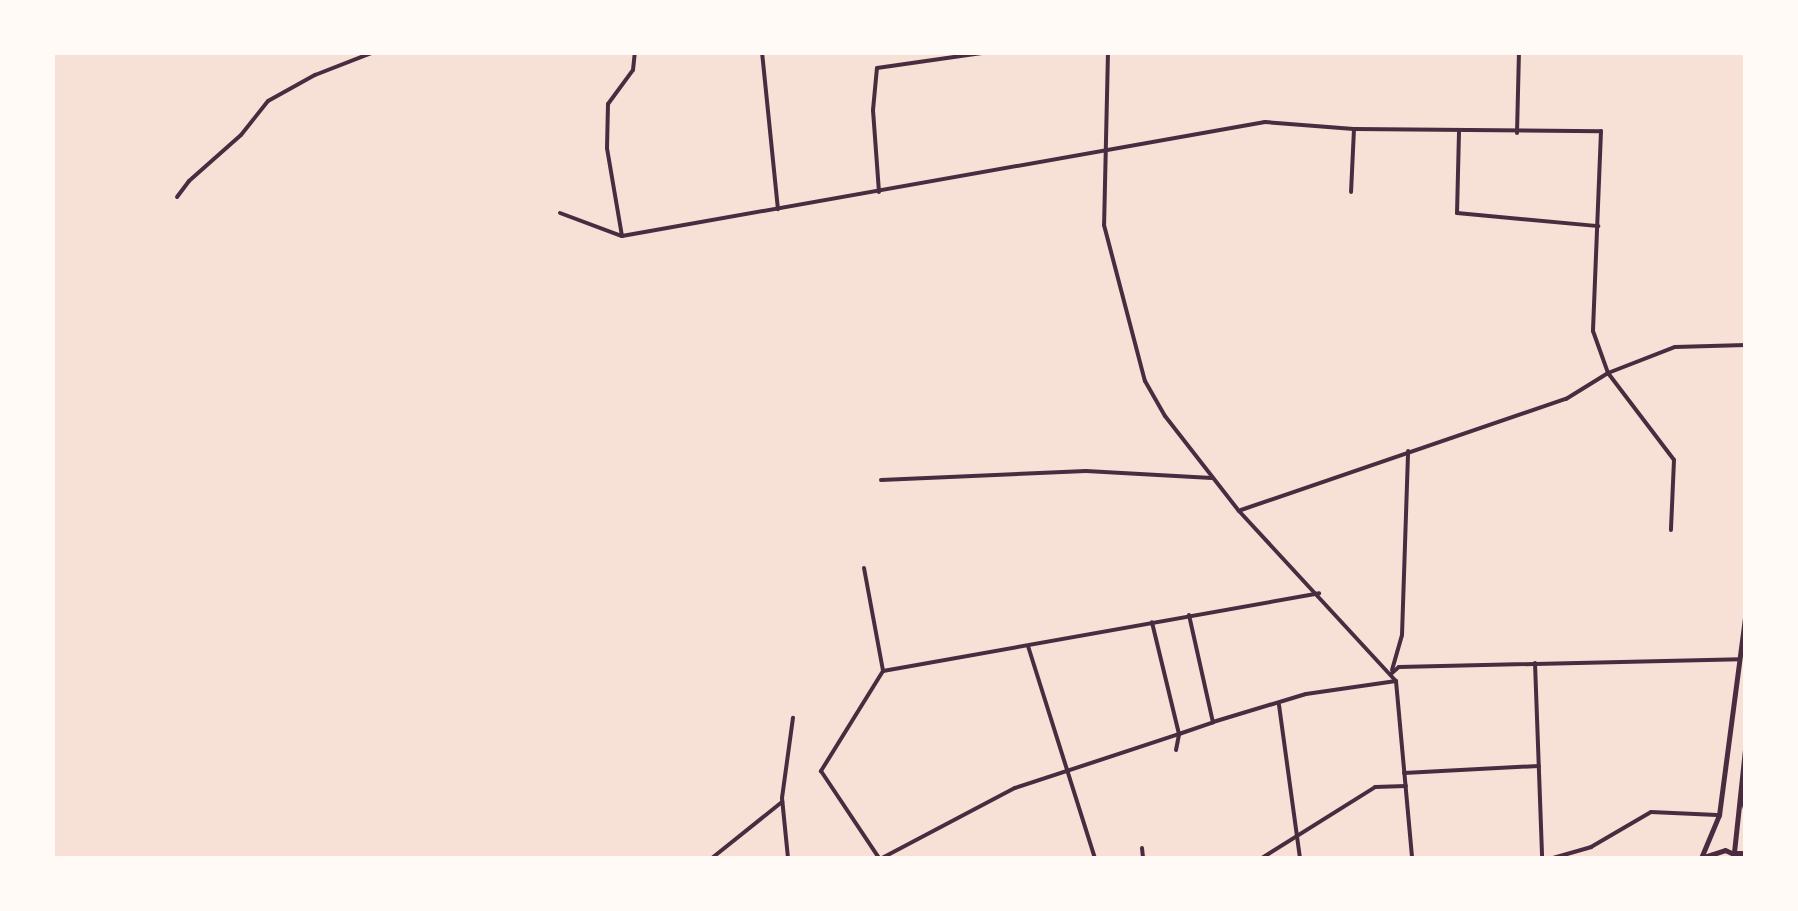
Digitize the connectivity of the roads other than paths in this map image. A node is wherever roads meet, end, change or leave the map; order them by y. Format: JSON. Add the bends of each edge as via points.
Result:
{"nodes":[{"id":1,"x":374,"y":52,"type":"edge"},
{"id":2,"x":635,"y":52,"type":"edge"},
{"id":3,"x":762,"y":52,"type":"edge"},
{"id":4,"x":989,"y":52,"type":"edge"},
{"id":5,"x":1108,"y":52,"type":"edge"},
{"id":6,"x":1519,"y":52,"type":"edge"},
{"id":7,"x":1354,"y":129,"type":"junction"},
{"id":8,"x":1458,"y":132,"type":"junction"},
{"id":9,"x":1517,"y":133,"type":"junction"},
{"id":10,"x":1106,"y":151,"type":"junction"},
{"id":11,"x":879,"y":192,"type":"junction"},
{"id":12,"x":1351,"y":192,"type":"dead end"},
{"id":13,"x":177,"y":197,"type":"dead end"},
{"id":14,"x":778,"y":209,"type":"junction"},
{"id":15,"x":560,"y":213,"type":"dead end"},
{"id":16,"x":1598,"y":226,"type":"junction"},
{"id":17,"x":622,"y":236,"type":"junction"},
{"id":18,"x":1746,"y":345,"type":"edge"},
{"id":19,"x":1608,"y":373,"type":"junction"},
{"id":20,"x":1408,"y":451,"type":"junction"},
{"id":21,"x":1212,"y":478,"type":"junction"},
{"id":22,"x":880,"y":480,"type":"dead end"},
{"id":23,"x":1239,"y":511,"type":"junction"},
{"id":24,"x":1671,"y":530,"type":"dead end"},
{"id":25,"x":864,"y":568,"type":"dead end"},
{"id":26,"x":1319,"y":593,"type":"junction"},
{"id":27,"x":1746,"y":610,"type":"edge"},
{"id":28,"x":1190,"y":615,"type":"junction"},
{"id":29,"x":1152,"y":622,"type":"junction"},
{"id":30,"x":1028,"y":646,"type":"junction"},
{"id":31,"x":1740,"y":658,"type":"junction"},
{"id":32,"x":1535,"y":663,"type":"junction"},
{"id":33,"x":884,"y":672,"type":"junction"},
{"id":34,"x":1390,"y":674,"type":"junction"},
{"id":35,"x":1396,"y":681,"type":"junction"},
{"id":36,"x":1278,"y":702,"type":"junction"},
{"id":37,"x":794,"y":718,"type":"dead end"},
{"id":38,"x":1213,"y":722,"type":"junction"},
{"id":39,"x":1179,"y":734,"type":"junction"},
{"id":40,"x":1746,"y":740,"type":"edge"},
{"id":41,"x":1176,"y":750,"type":"dead end"},
{"id":42,"x":1539,"y":766,"type":"junction"},
{"id":43,"x":1404,"y":773,"type":"junction"},
{"id":44,"x":1068,"y":774,"type":"junction"},
{"id":45,"x":1406,"y":786,"type":"junction"},
{"id":46,"x":1740,"y":789,"type":"junction"},
{"id":47,"x":782,"y":801,"type":"junction"},
{"id":48,"x":1746,"y":813,"type":"edge"},
{"id":49,"x":1719,"y":815,"type":"junction"},
{"id":50,"x":1297,"y":836,"type":"junction"},
{"id":51,"x":1142,"y":848,"type":"dead end"},
{"id":52,"x":1734,"y":853,"type":"junction"},
{"id":53,"x":1744,"y":856,"type":"edge"},
{"id":54,"x":712,"y":858,"type":"edge"},
{"id":55,"x":788,"y":858,"type":"edge"},
{"id":56,"x":880,"y":858,"type":"edge"},
{"id":57,"x":1096,"y":858,"type":"edge"},
{"id":58,"x":1143,"y":858,"type":"edge"},
{"id":59,"x":1262,"y":858,"type":"edge"},
{"id":60,"x":1300,"y":858,"type":"edge"},
{"id":61,"x":1412,"y":858,"type":"edge"},
{"id":62,"x":1542,"y":858,"type":"edge"},
{"id":63,"x":1553,"y":858,"type":"edge"},
{"id":64,"x":1701,"y":858,"type":"edge"}],
"edges":[{"from":1,"to":13,"type":"street","via":[[268,101]]},
{"from":2,"to":17,"type":"street","via":[[634,70],[608,104],[607,148]]},
{"from":3,"to":14,"type":"street"},
{"from":4,"to":11,"type":"street","via":[[877,68]]},
{"from":5,"to":10,"type":"street"},
{"from":6,"to":9,"type":"street"},
{"from":7,"to":8,"type":"street"},
{"from":7,"to":10,"type":"street","via":[[1265,122]]},
{"from":7,"to":12,"type":"street"},
{"from":8,"to":9,"type":"street"},
{"from":8,"to":16,"type":"street","via":[[1457,213]]},
{"from":9,"to":16,"type":"street","via":[[1602,131]]},
{"from":10,"to":11,"type":"street"},
{"from":10,"to":21,"type":"street","via":[[1104,226],[1145,381]]},
{"from":11,"to":14,"type":"street"},
{"from":14,"to":17,"type":"street"},
{"from":15,"to":17,"type":"street"},
{"from":16,"to":19,"type":"street","via":[[1594,331]]},
{"from":18,"to":19,"type":"street","via":[[1676,348]]},
{"from":19,"to":20,"type":"street","via":[[1566,399]]},
{"from":19,"to":24,"type":"street","via":[[1674,460]]},
{"from":20,"to":23,"type":"street"},
{"from":20,"to":34,"type":"street","via":[[1402,636]]},
{"from":21,"to":22,"type":"street","via":[[1086,471]]},
{"from":21,"to":23,"type":"street"},
{"from":23,"to":26,"type":"street"},
{"from":25,"to":33,"type":"street"},
{"from":26,"to":28,"type":"street"},
{"from":26,"to":34,"type":"street"},
{"from":27,"to":31,"type":"main road"},
{"from":28,"to":29,"type":"street"},
{"from":28,"to":38,"type":"street"},
{"from":29,"to":30,"type":"street"},
{"from":29,"to":39,"type":"street"},
{"from":30,"to":33,"type":"street"},
{"from":30,"to":44,"type":"street"},
{"from":31,"to":32,"type":"street"},
{"from":31,"to":49,"type":"main road"},
{"from":32,"to":34,"type":"street","via":[[1398,667]]},
{"from":32,"to":42,"type":"street"},
{"from":33,"to":56,"type":"street","via":[[822,771]]},
{"from":34,"to":35,"type":"street"},
{"from":35,"to":36,"type":"street"},
{"from":35,"to":43,"type":"street"},
{"from":36,"to":38,"type":"street"},
{"from":36,"to":50,"type":"street"},
{"from":37,"to":47,"type":"street"},
{"from":38,"to":39,"type":"street"},
{"from":39,"to":41,"type":"street"},
{"from":39,"to":44,"type":"street"},
{"from":40,"to":46,"type":"main road"},
{"from":42,"to":43,"type":"street"},
{"from":42,"to":62,"type":"street"},
{"from":43,"to":45,"type":"street"},
{"from":44,"to":56,"type":"street","via":[[1015,788]]},
{"from":44,"to":57,"type":"street"},
{"from":45,"to":50,"type":"street","via":[[1375,787]]},
{"from":45,"to":61,"type":"street"},
{"from":46,"to":48,"type":"main road"},
{"from":46,"to":52,"type":"main road"},
{"from":47,"to":54,"type":"street"},
{"from":47,"to":55,"type":"street"},
{"from":49,"to":63,"type":"street","via":[[1651,812],[1591,847]]},
{"from":49,"to":64,"type":"main road"},
{"from":50,"to":59,"type":"street"},
{"from":50,"to":60,"type":"street"},
{"from":51,"to":58,"type":"street"},
{"from":52,"to":53,"type":"main road"},
{"from":52,"to":64,"type":"main road","via":[[1716,850]]}]}
